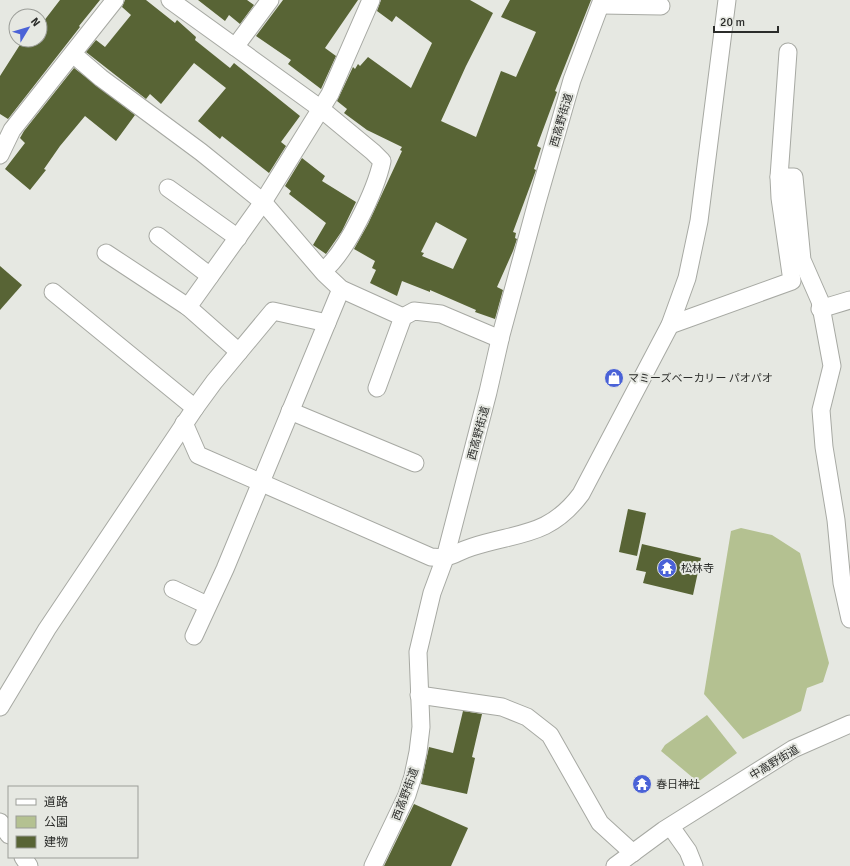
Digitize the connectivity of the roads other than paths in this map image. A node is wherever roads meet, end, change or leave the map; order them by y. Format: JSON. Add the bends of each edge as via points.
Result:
{"nodes":[{"id":1,"x":115,"y":0,"type":"edge"},
{"id":2,"x":170,"y":0,"type":"edge"},
{"id":3,"x":270,"y":0,"type":"edge"},
{"id":4,"x":371,"y":0,"type":"edge"},
{"id":5,"x":727,"y":0,"type":"edge"},
{"id":6,"x":601,"y":2,"type":"edge"},
{"id":7,"x":661,"y":6,"type":"dead end"},
{"id":8,"x":235,"y":47,"type":"junction"},
{"id":9,"x":788,"y":52,"type":"dead end"},
{"id":10,"x":73,"y":54,"type":"junction"},
{"id":11,"x":321,"y":109,"type":"junction"},
{"id":12,"x":0,"y":155,"type":"edge"},
{"id":13,"x":779,"y":177,"type":"junction"},
{"id":14,"x":168,"y":188,"type":"dead end"},
{"id":15,"x":263,"y":202,"type":"junction"},
{"id":16,"x":158,"y":236,"type":"dead end"},
{"id":17,"x":238,"y":238,"type":"junction"},
{"id":18,"x":106,"y":253,"type":"dead end"},
{"id":19,"x":323,"y":271,"type":"junction"},
{"id":20,"x":210,"y":276,"type":"junction"},
{"id":21,"x":341,"y":289,"type":"junction"},
{"id":22,"x":53,"y":292,"type":"dead end"},
{"id":23,"x":850,"y":300,"type":"edge"},
{"id":24,"x":188,"y":308,"type":"junction"},
{"id":25,"x":820,"y":309,"type":"junction"},
{"id":26,"x":403,"y":317,"type":"junction"},
{"id":27,"x":327,"y":323,"type":"junction"},
{"id":28,"x":670,"y":325,"type":"junction"},
{"id":29,"x":500,"y":339,"type":"junction"},
{"id":30,"x":239,"y":352,"type":"junction"},
{"id":31,"x":376,"y":388,"type":"dead end"},
{"id":32,"x":195,"y":408,"type":"junction"},
{"id":33,"x":290,"y":411,"type":"junction"},
{"id":34,"x":184,"y":423,"type":"junction"},
{"id":35,"x":415,"y":462,"type":"dead end"},
{"id":36,"x":260,"y":484,"type":"junction"},
{"id":37,"x":445,"y":558,"type":"junction"},
{"id":38,"x":173,"y":589,"type":"dead end"},
{"id":39,"x":207,"y":605,"type":"junction"},
{"id":40,"x":850,"y":619,"type":"edge"},
{"id":41,"x":194,"y":636,"type":"dead end"},
{"id":42,"x":419,"y":694,"type":"junction"},
{"id":43,"x":0,"y":707,"type":"edge"},
{"id":44,"x":850,"y":724,"type":"edge"},
{"id":45,"x":0,"y":822,"type":"edge"},
{"id":46,"x":671,"y":827,"type":"junction"},
{"id":47,"x":8,"y":834,"type":"edge"},
{"id":48,"x":633,"y":853,"type":"junction"},
{"id":49,"x":373,"y":866,"type":"edge"},
{"id":50,"x":615,"y":866,"type":"edge"},
{"id":51,"x":694,"y":866,"type":"edge"}],
"edges":[{"from":1,"to":10,"type":"street"},
{"from":2,"to":8,"type":"street"},
{"from":3,"to":8,"type":"street"},
{"from":4,"to":11,"type":"street"},
{"from":5,"to":28,"type":"street","via":[[699,221],[686,278]]},
{"from":6,"to":7,"type":"street"},
{"from":6,"to":29,"type":"street","name":"西高野街道","via":[[572,80]]},
{"from":8,"to":11,"type":"street"},
{"from":9,"to":13,"type":"street"},
{"from":10,"to":12,"type":"street","via":[[12,130]]},
{"from":10,"to":15,"type":"street"},
{"from":11,"to":15,"type":"street"},
{"from":11,"to":19,"type":"street","via":[[382,162],[378,178],[344,248]]},
{"from":13,"to":25,"type":"street","via":[[794,177],[802,260],[820,301]]},
{"from":13,"to":28,"type":"street","via":[[792,281]]},
{"from":14,"to":17,"type":"street"},
{"from":15,"to":17,"type":"street"},
{"from":15,"to":19,"type":"street"},
{"from":16,"to":20,"type":"street"},
{"from":17,"to":20,"type":"street"},
{"from":18,"to":24,"type":"street"},
{"from":19,"to":21,"type":"street"},
{"from":20,"to":24,"type":"street"},
{"from":21,"to":26,"type":"street"},
{"from":21,"to":27,"type":"street"},
{"from":22,"to":32,"type":"street"},
{"from":23,"to":25,"type":"street"},
{"from":24,"to":30,"type":"street"},
{"from":25,"to":40,"type":"street","via":[[832,366],[821,410],[824,447],[836,520],[842,583]]},
{"from":26,"to":29,"type":"street","via":[[414,310],[441,314]]},
{"from":26,"to":31,"type":"street"},
{"from":27,"to":30,"type":"street","via":[[273,311]]},
{"from":27,"to":33,"type":"street"},
{"from":28,"to":37,"type":"street","via":[[582,494],[570,510],[539,530],[471,547]]},
{"from":29,"to":37,"type":"street","name":"西高野街道"},
{"from":30,"to":32,"type":"street"},
{"from":32,"to":34,"type":"street"},
{"from":33,"to":35,"type":"street"},
{"from":33,"to":36,"type":"street"},
{"from":34,"to":36,"type":"street","via":[[198,455]]},
{"from":34,"to":43,"type":"street","via":[[47,629]]},
{"from":36,"to":37,"type":"street","via":[[387,536],[431,557]]},
{"from":36,"to":39,"type":"street","via":[[225,569]]},
{"from":37,"to":42,"type":"street","name":"西高野街道","via":[[432,593],[418,652]]},
{"from":38,"to":39,"type":"street"},
{"from":39,"to":41,"type":"street"},
{"from":42,"to":48,"type":"street","via":[[502,707],[527,717],[550,735],[600,823]]},
{"from":42,"to":49,"type":"street","name":"西高野街道","via":[[421,727],[413,776],[407,795]]},
{"from":44,"to":46,"type":"street","name":"中高野街道","via":[[793,749]]},
{"from":45,"to":47,"type":"street"},
{"from":46,"to":48,"type":"street"},
{"from":46,"to":51,"type":"street","via":[[688,851]]},
{"from":48,"to":50,"type":"street"}]}
